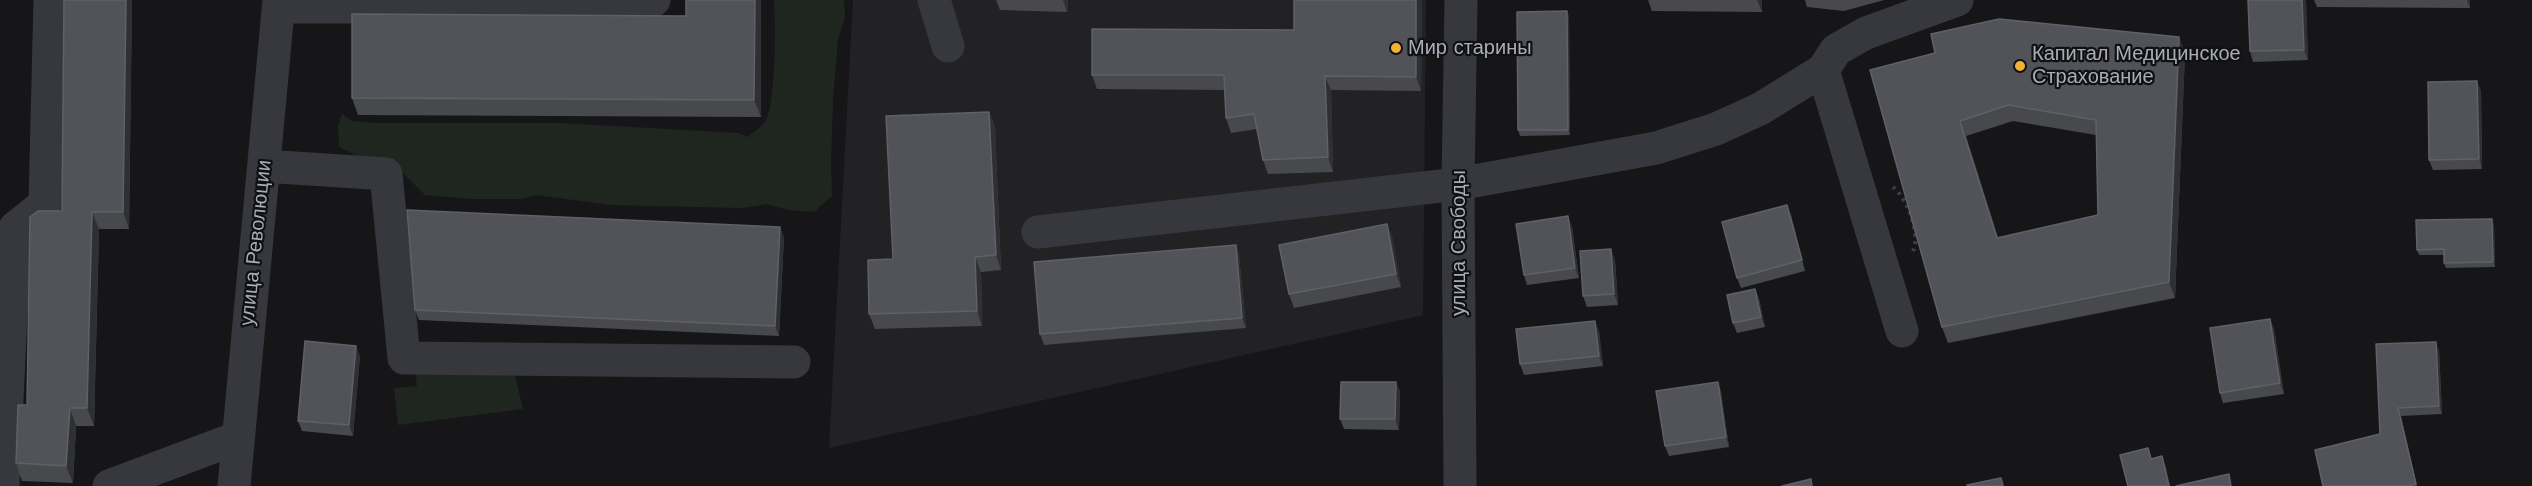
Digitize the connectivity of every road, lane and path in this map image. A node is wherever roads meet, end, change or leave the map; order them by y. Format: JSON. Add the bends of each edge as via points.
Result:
{"nodes":[{"id":1,"x":50,"y":0,"type":"edge"},
{"id":2,"x":654,"y":0,"type":"edge"},
{"id":3,"x":934,"y":0,"type":"edge"},
{"id":4,"x":1461,"y":0,"type":"edge"},
{"id":5,"x":1957,"y":0,"type":"edge"},
{"id":6,"x":279,"y":3,"type":"edge"},
{"id":7,"x":948,"y":46,"type":"dead end"},
{"id":8,"x":1823,"y":70,"type":"junction"},
{"id":9,"x":264,"y":166,"type":"junction"},
{"id":10,"x":1458,"y":184,"type":"junction"},
{"id":11,"x":1038,"y":232,"type":"dead end"},
{"id":12,"x":1902,"y":331,"type":"dead end"},
{"id":13,"x":794,"y":362,"type":"dead end"},
{"id":14,"x":237,"y":438,"type":"junction"},
{"id":15,"x":3,"y":486,"type":"edge"},
{"id":16,"x":109,"y":486,"type":"edge"},
{"id":17,"x":234,"y":486,"type":"edge"},
{"id":18,"x":1461,"y":486,"type":"edge"}],
"edges":[{"from":1,"to":15,"type":"street","via":[[45,204],[15,228]]},
{"from":2,"to":6,"type":"street","via":[[645,8]]},
{"from":3,"to":7,"type":"street"},
{"from":4,"to":10,"type":"street","name":"улица Свободы"},
{"from":5,"to":8,"type":"street","via":[[1866,33],[1836,50]]},
{"from":6,"to":9,"type":"street","name":"улица Революции"},
{"from":8,"to":10,"type":"street","via":[[1760,110],[1656,148]]},
{"from":8,"to":12,"type":"street"},
{"from":9,"to":13,"type":"street","via":[[386,174],[404,358]]},
{"from":9,"to":14,"type":"street","name":"улица Революции"},
{"from":10,"to":11,"type":"street"},
{"from":10,"to":18,"type":"street","name":"улица Свободы"},
{"from":14,"to":16,"type":"street"},
{"from":14,"to":17,"type":"street","name":"улица Революции"}]}
